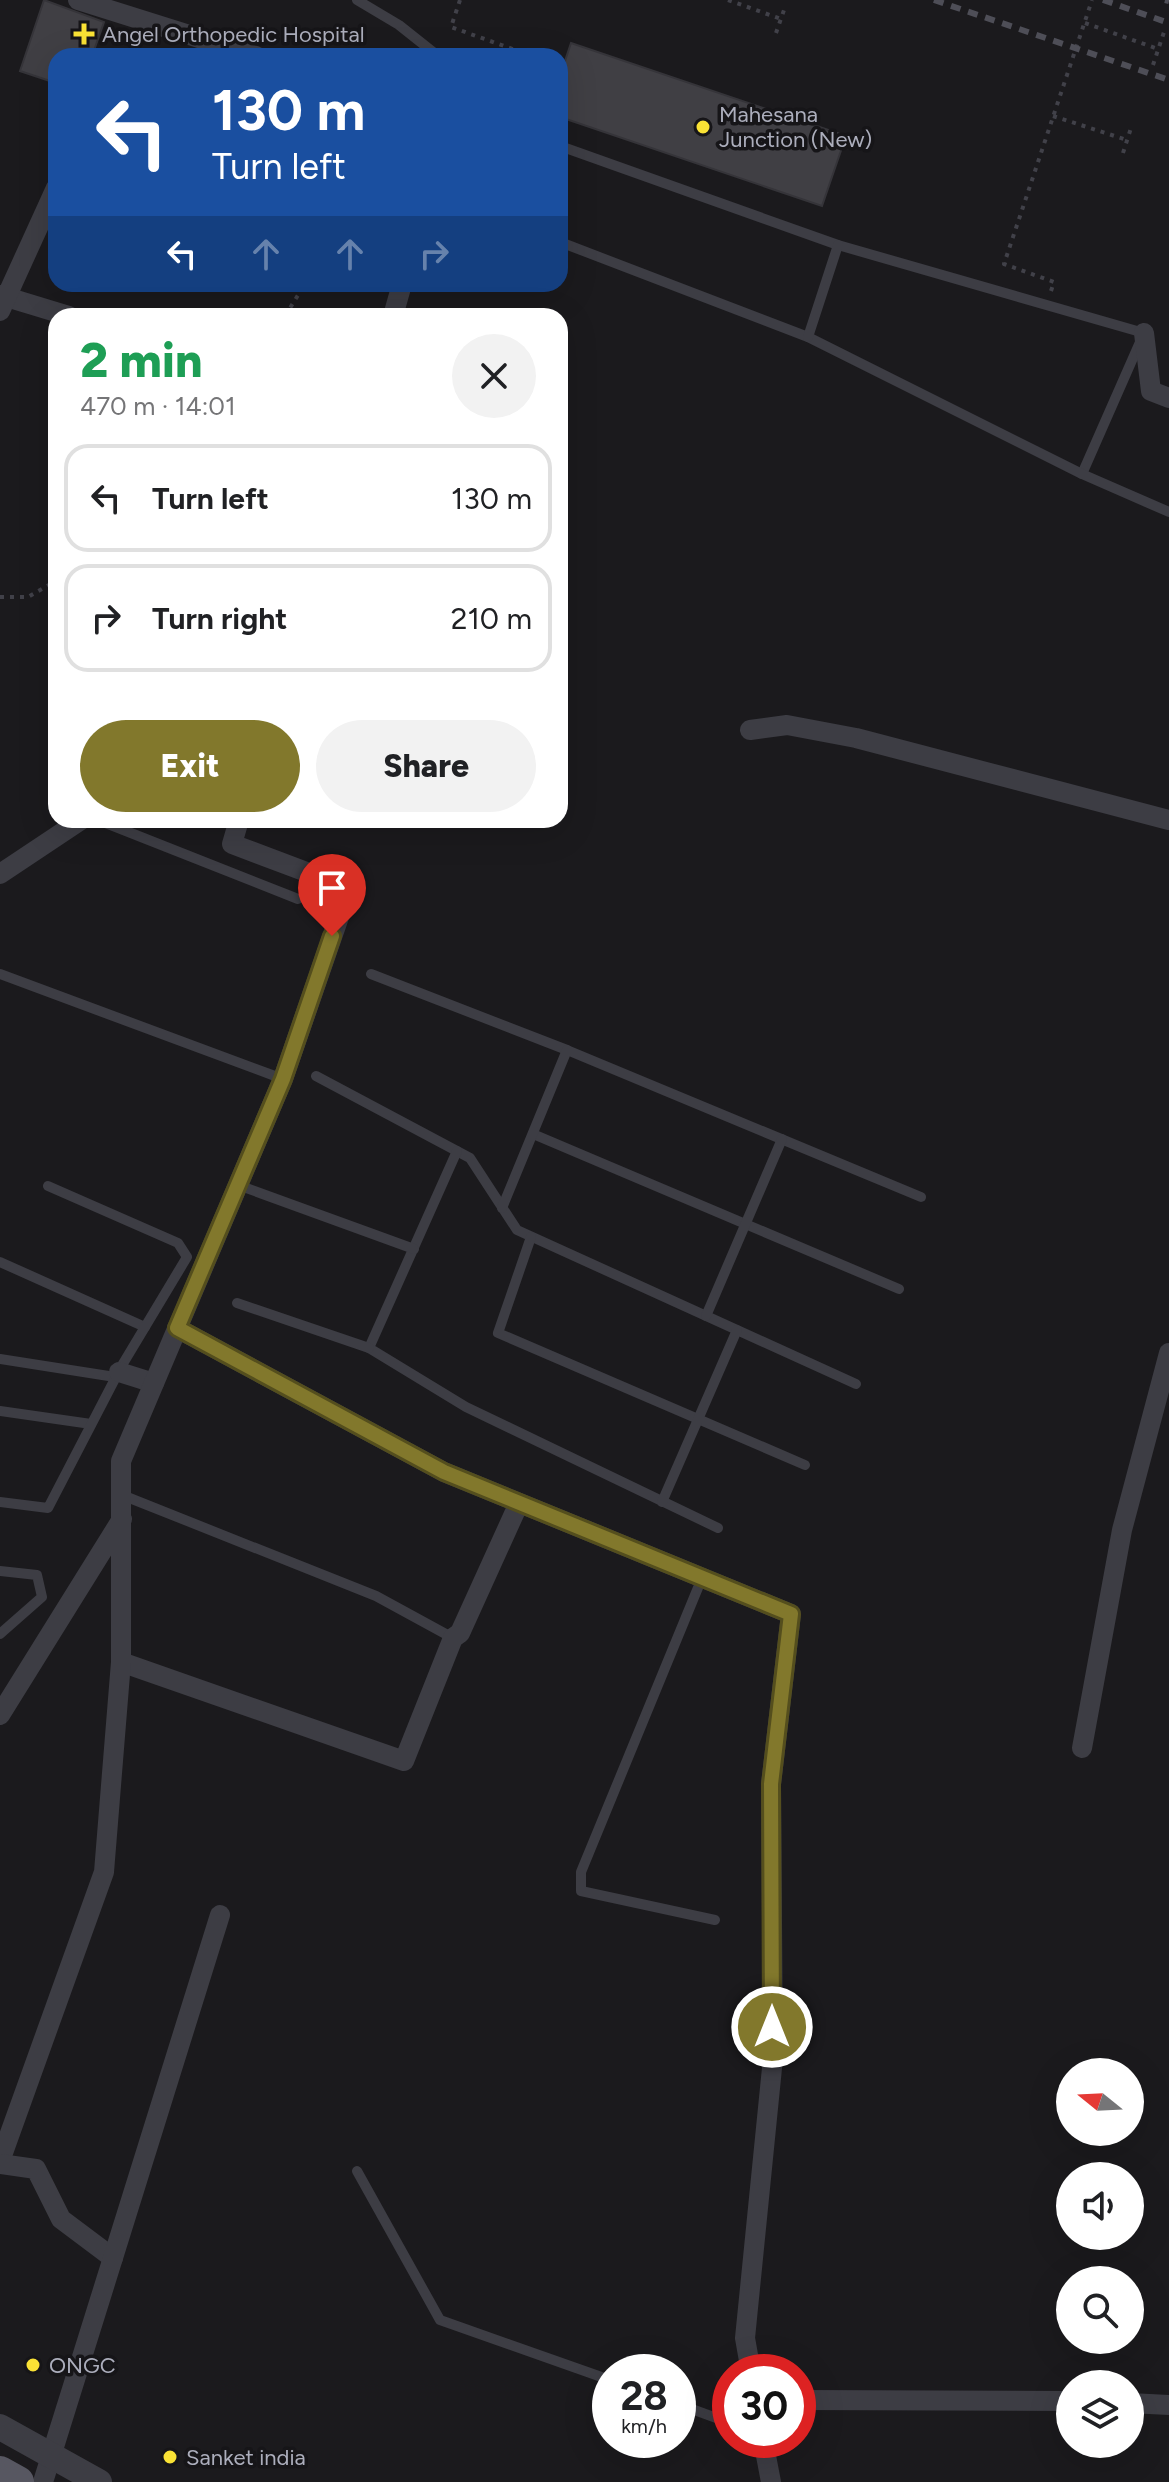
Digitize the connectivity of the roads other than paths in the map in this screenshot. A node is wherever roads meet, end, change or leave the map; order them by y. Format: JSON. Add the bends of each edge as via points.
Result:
{"nodes":[{"id":1,"x":78,"y":0,"type":"edge"},
{"id":2,"x":357,"y":0,"type":"edge"},
{"id":3,"x":231,"y":48,"type":"edge"},
{"id":4,"x":428,"y":48,"type":"edge"},
{"id":5,"x":568,"y":149,"type":"edge"},
{"id":6,"x":48,"y":205,"type":"edge"},
{"id":7,"x":568,"y":245,"type":"edge"},
{"id":8,"x":838,"y":245,"type":"junction"},
{"id":9,"x":2,"y":301,"type":"edge"},
{"id":10,"x":48,"y":311,"type":"edge"},
{"id":11,"x":1144,"y":333,"type":"junction"},
{"id":12,"x":808,"y":337,"type":"junction"},
{"id":13,"x":1169,"y":398,"type":"edge"},
{"id":14,"x":1082,"y":474,"type":"junction"},
{"id":15,"x":1169,"y":512,"type":"edge"},
{"id":16,"x":750,"y":730,"type":"dead end"},
{"id":17,"x":1169,"y":820,"type":"edge"},
{"id":18,"x":69,"y":828,"type":"edge"},
{"id":19,"x":118,"y":828,"type":"edge"},
{"id":20,"x":237,"y":828,"type":"edge"},
{"id":21,"x":0,"y":874,"type":"edge"},
{"id":22,"x":298,"y":899,"type":"dead end"},
{"id":23,"x":0,"y":974,"type":"edge"},
{"id":24,"x":371,"y":974,"type":"dead end"},
{"id":25,"x":567,"y":1050,"type":"junction"},
{"id":26,"x":316,"y":1076,"type":"dead end"},
{"id":27,"x":283,"y":1079,"type":"junction"},
{"id":28,"x":533,"y":1134,"type":"junction"},
{"id":29,"x":782,"y":1139,"type":"junction"},
{"id":30,"x":457,"y":1151,"type":"junction"},
{"id":31,"x":238,"y":1185,"type":"junction"},
{"id":32,"x":48,"y":1186,"type":"dead end"},
{"id":33,"x":921,"y":1197,"type":"dead end"},
{"id":34,"x":502,"y":1208,"type":"junction"},
{"id":35,"x":746,"y":1224,"type":"junction"},
{"id":36,"x":531,"y":1237,"type":"junction"},
{"id":37,"x":414,"y":1249,"type":"junction"},
{"id":38,"x":0,"y":1262,"type":"edge"},
{"id":39,"x":899,"y":1289,"type":"dead end"},
{"id":40,"x":237,"y":1303,"type":"dead end"},
{"id":41,"x":706,"y":1316,"type":"junction"},
{"id":42,"x":145,"y":1327,"type":"junction"},
{"id":43,"x":177,"y":1328,"type":"junction"},
{"id":44,"x":737,"y":1330,"type":"junction"},
{"id":45,"x":369,"y":1348,"type":"junction"},
{"id":46,"x":1169,"y":1353,"type":"edge"},
{"id":47,"x":0,"y":1359,"type":"edge"},
{"id":48,"x":119,"y":1372,"type":"junction"},
{"id":49,"x":154,"y":1383,"type":"junction"},
{"id":50,"x":856,"y":1384,"type":"dead end"},
{"id":51,"x":0,"y":1411,"type":"edge"},
{"id":52,"x":698,"y":1419,"type":"junction"},
{"id":53,"x":91,"y":1424,"type":"junction"},
{"id":54,"x":805,"y":1465,"type":"dead end"},
{"id":55,"x":122,"y":1495,"type":"junction"},
{"id":56,"x":0,"y":1502,"type":"edge"},
{"id":57,"x":662,"y":1502,"type":"junction"},
{"id":58,"x":519,"y":1503,"type":"junction"},
{"id":59,"x":122,"y":1519,"type":"junction"},
{"id":60,"x":718,"y":1528,"type":"dead end"},
{"id":61,"x":0,"y":1571,"type":"edge"},
{"id":62,"x":702,"y":1578,"type":"junction"},
{"id":63,"x":0,"y":1634,"type":"edge"},
{"id":64,"x":453,"y":1638,"type":"junction"},
{"id":65,"x":121,"y":1662,"type":"junction"},
{"id":66,"x":0,"y":1715,"type":"edge"},
{"id":67,"x":1082,"y":1748,"type":"dead end"},
{"id":68,"x":220,"y":1915,"type":"dead end"},
{"id":69,"x":715,"y":1920,"type":"dead end"},
{"id":70,"x":0,"y":2162,"type":"edge"},
{"id":71,"x":357,"y":2171,"type":"dead end"},
{"id":72,"x":113,"y":2258,"type":"junction"},
{"id":73,"x":748,"y":2354,"type":"edge"},
{"id":74,"x":592,"y":2374,"type":"edge"},
{"id":75,"x":816,"y":2400,"type":"edge"},
{"id":76,"x":1056,"y":2401,"type":"edge"},
{"id":77,"x":1144,"y":2404,"type":"edge"},
{"id":78,"x":1169,"y":2405,"type":"edge"},
{"id":79,"x":0,"y":2427,"type":"edge"},
{"id":80,"x":49,"y":2454,"type":"junction"},
{"id":81,"x":766,"y":2458,"type":"edge"},
{"id":82,"x":0,"y":2472,"type":"edge"},
{"id":83,"x":18,"y":2482,"type":"edge"},
{"id":84,"x":43,"y":2482,"type":"edge"},
{"id":85,"x":99,"y":2482,"type":"edge"},
{"id":86,"x":771,"y":2482,"type":"edge"}],
"edges":[{"from":1,"to":3,"type":"street"},
{"from":2,"to":4,"type":"lane"},
{"from":5,"to":8,"type":"lane"},
{"from":6,"to":9,"type":"street"},
{"from":7,"to":12,"type":"lane"},
{"from":8,"to":11,"type":"lane"},
{"from":8,"to":12,"type":"lane"},
{"from":9,"to":10,"type":"street"},
{"from":11,"to":13,"type":"street","via":[[1151,391]]},
{"from":11,"to":14,"type":"lane"},
{"from":12,"to":14,"type":"lane"},
{"from":14,"to":15,"type":"lane"},
{"from":16,"to":17,"type":"street","via":[[787,725],[856,738]]},
{"from":18,"to":21,"type":"street"},
{"from":19,"to":22,"type":"lane"},
{"from":20,"to":27,"type":"street","via":[[232,844],[349,888]]},
{"from":23,"to":27,"type":"lane"},
{"from":24,"to":25,"type":"lane"},
{"from":25,"to":28,"type":"lane"},
{"from":25,"to":29,"type":"lane"},
{"from":26,"to":30,"type":"lane"},
{"from":27,"to":31,"type":"street"},
{"from":28,"to":34,"type":"lane"},
{"from":28,"to":35,"type":"lane"},
{"from":29,"to":33,"type":"lane"},
{"from":29,"to":35,"type":"lane"},
{"from":30,"to":34,"type":"lane","via":[[470,1158]]},
{"from":30,"to":37,"type":"lane"},
{"from":31,"to":37,"type":"lane"},
{"from":31,"to":43,"type":"street"},
{"from":32,"to":42,"type":"lane","via":[[178,1243],[187,1257]]},
{"from":34,"to":36,"type":"lane","via":[[517,1230]]},
{"from":35,"to":39,"type":"lane"},
{"from":35,"to":41,"type":"lane"},
{"from":36,"to":41,"type":"lane"},
{"from":36,"to":52,"type":"lane","via":[[498,1333]]},
{"from":37,"to":45,"type":"lane"},
{"from":38,"to":42,"type":"lane"},
{"from":40,"to":45,"type":"lane"},
{"from":41,"to":44,"type":"lane"},
{"from":42,"to":48,"type":"lane"},
{"from":43,"to":49,"type":"street"},
{"from":43,"to":58,"type":"street","via":[[444,1472]]},
{"from":44,"to":50,"type":"lane"},
{"from":44,"to":52,"type":"lane"},
{"from":45,"to":57,"type":"lane","via":[[466,1407]]},
{"from":46,"to":67,"type":"street","via":[[1122,1530]]},
{"from":47,"to":48,"type":"lane","via":[[115,1377]]},
{"from":48,"to":49,"type":"street"},
{"from":48,"to":53,"type":"lane"},
{"from":49,"to":55,"type":"street","via":[[121,1461]]},
{"from":51,"to":53,"type":"lane"},
{"from":52,"to":54,"type":"lane"},
{"from":52,"to":57,"type":"lane"},
{"from":53,"to":56,"type":"lane","via":[[48,1508]]},
{"from":55,"to":59,"type":"street"},
{"from":55,"to":64,"type":"lane","via":[[376,1596]]},
{"from":57,"to":60,"type":"lane"},
{"from":58,"to":62,"type":"street"},
{"from":58,"to":64,"type":"street","via":[[460,1633]]},
{"from":59,"to":65,"type":"street"},
{"from":59,"to":66,"type":"street"},
{"from":61,"to":63,"type":"lane","via":[[37,1575],[42,1597]]},
{"from":62,"to":69,"type":"lane","via":[[581,1872],[581,1891]]},
{"from":62,"to":73,"type":"street","via":[[791,1614],[771,1784],[773,2058],[745,2338]]},
{"from":64,"to":65,"type":"street","via":[[404,1761]]},
{"from":65,"to":70,"type":"street","via":[[104,1872]]},
{"from":68,"to":72,"type":"street"},
{"from":70,"to":72,"type":"street","via":[[36,2169],[61,2219]]},
{"from":71,"to":74,"type":"lane","via":[[440,2320]]},
{"from":72,"to":80,"type":"street"},
{"from":75,"to":76,"type":"street"},
{"from":77,"to":78,"type":"street"},
{"from":79,"to":80,"type":"street"},
{"from":80,"to":84,"type":"street"},
{"from":80,"to":85,"type":"street"},
{"from":81,"to":86,"type":"street"},
{"from":82,"to":83,"type":"main road"}]}
